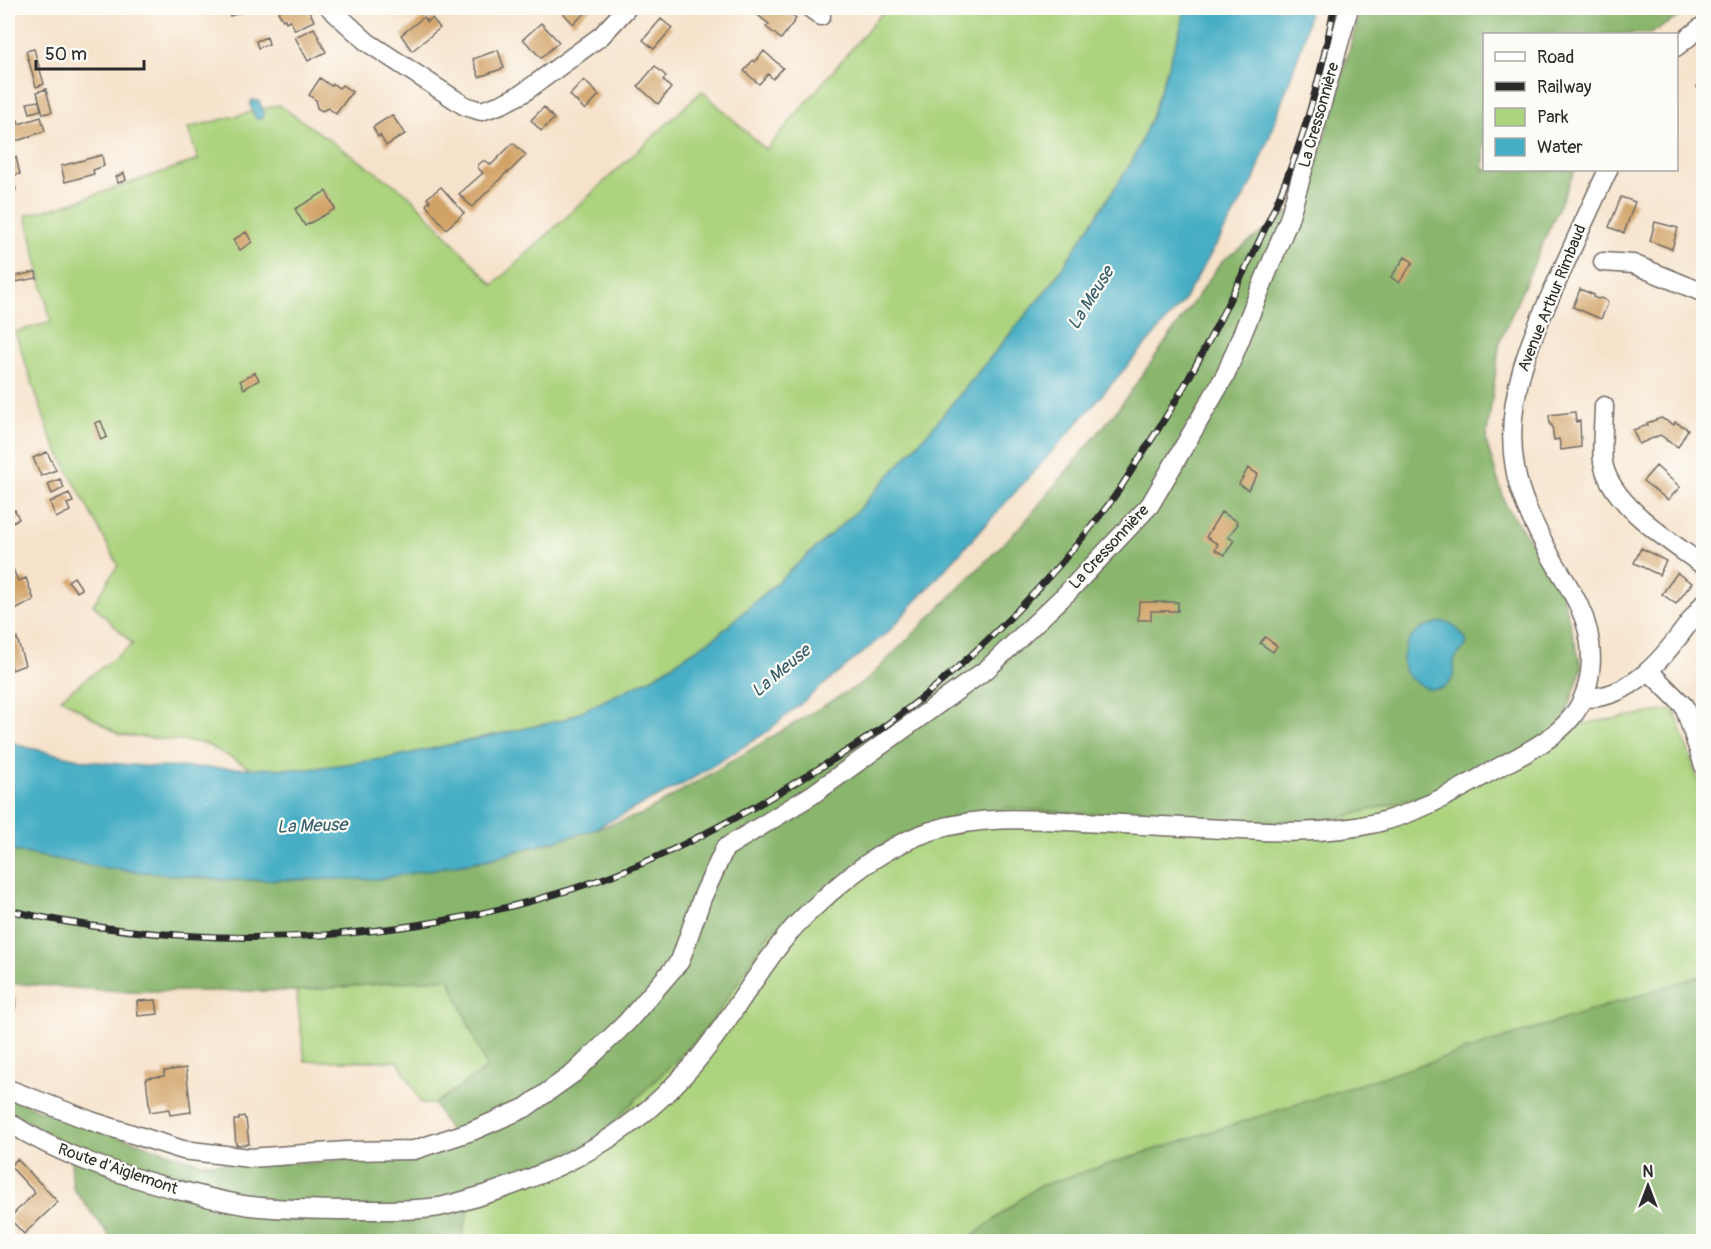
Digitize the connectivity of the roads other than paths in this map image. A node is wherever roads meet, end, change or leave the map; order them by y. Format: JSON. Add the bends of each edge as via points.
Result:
{"nodes":[{"id":1,"x":330,"y":8,"type":"edge"},
{"id":2,"x":627,"y":8,"type":"edge"},
{"id":3,"x":1349,"y":8,"type":"edge"},
{"id":4,"x":1704,"y":26,"type":"edge"},
{"id":5,"x":1678,"y":46,"type":"edge"},
{"id":6,"x":1608,"y":171,"type":"edge"},
{"id":7,"x":1603,"y":262,"type":"dead end"},
{"id":8,"x":1704,"y":293,"type":"edge"},
{"id":9,"x":1604,"y":406,"type":"dead end"},
{"id":10,"x":1704,"y":566,"type":"edge"},
{"id":11,"x":1704,"y":603,"type":"edge"},
{"id":12,"x":1649,"y":671,"type":"junction"},
{"id":13,"x":1584,"y":698,"type":"junction"},
{"id":14,"x":1560,"y":730,"type":"joint"},
{"id":15,"x":1704,"y":766,"type":"edge"},
{"id":16,"x":8,"y":1089,"type":"edge"},
{"id":17,"x":8,"y":1122,"type":"edge"}],
"edges":[{"from":1,"to":2,"type":"street","via":[[367,42],[465,106],[481,111],[523,93],[601,36]]},
{"from":3,"to":16,"type":"street","name":"La Cressonnière","via":[[1289,219],[1226,374],[1150,505],[1067,593],[987,669],[812,795],[725,848],[680,961],[627,1022],[574,1073],[525,1108],[414,1150],[250,1158],[183,1150]]},
{"from":4,"to":5,"type":"street"},
{"from":6,"to":13,"type":"street","name":"Avenue Arthur Rimbaud","via":[[1525,358],[1517,385],[1512,443],[1522,497],[1586,624],[1590,676]]},
{"from":7,"to":8,"type":"street","via":[[1633,264]]},
{"from":9,"to":10,"type":"street","via":[[1603,462],[1612,487],[1652,527]]},
{"from":11,"to":12,"type":"street"},
{"from":12,"to":13,"type":"street","via":[[1624,688]]},
{"from":12,"to":15,"type":"street","via":[[1684,706]]},
{"from":13,"to":14,"type":"street","name":"Avenue Arthur Rimbaud"},
{"from":14,"to":17,"type":"street","name":"Route d'Aiglemont","via":[[1452,794],[1380,822],[1355,827],[1304,832],[1015,819],[963,822],[912,837],[847,878],[788,934],[714,1038],[649,1110],[563,1165],[444,1206],[398,1210],[249,1206],[80,1159]]}]}
